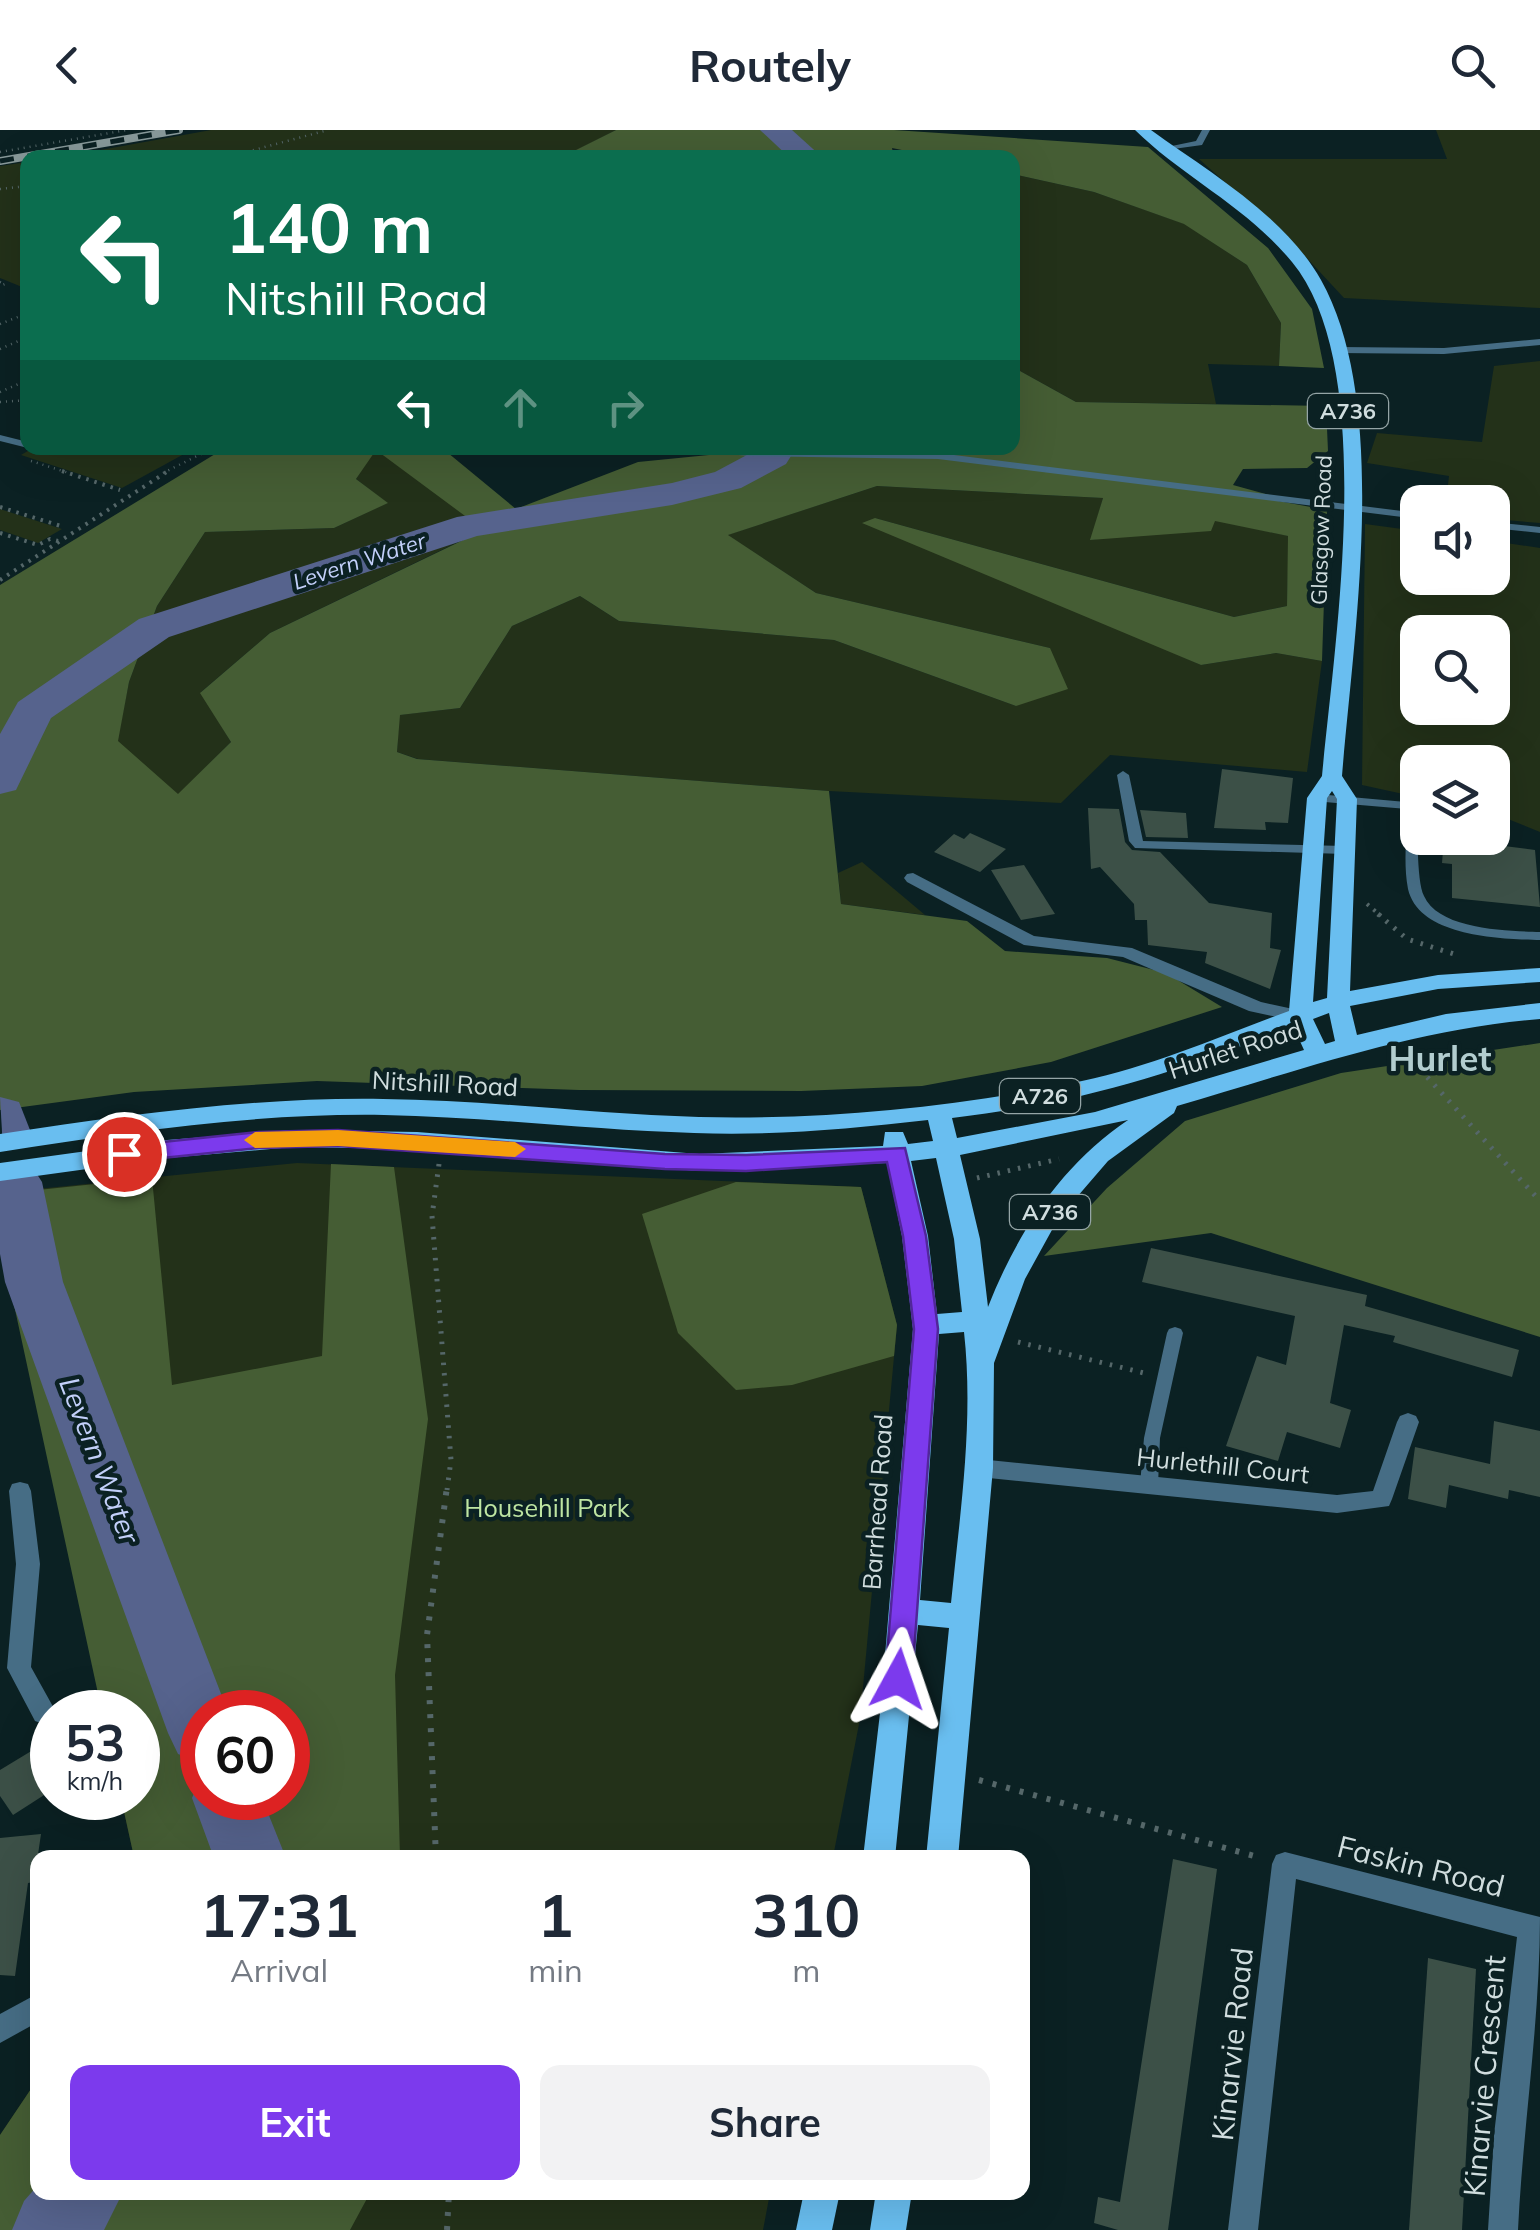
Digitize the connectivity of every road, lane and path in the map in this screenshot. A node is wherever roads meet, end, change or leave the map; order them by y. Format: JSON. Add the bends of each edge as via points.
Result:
{"nodes":[{"id":1,"x":126,"y":130,"type":"edge"},
{"id":2,"x":328,"y":130,"type":"edge"},
{"id":3,"x":1142,"y":130,"type":"edge"},
{"id":4,"x":1206,"y":130,"type":"edge"},
{"id":5,"x":1166,"y":148,"type":"junction"},
{"id":6,"x":254,"y":150,"type":"edge"},
{"id":7,"x":0,"y":152,"type":"edge"},
{"id":8,"x":1540,"y":342,"type":"edge"},
{"id":9,"x":1340,"y":350,"type":"junction"},
{"id":10,"x":199,"y":455,"type":"edge"},
{"id":11,"x":926,"y":455,"type":"edge"},
{"id":12,"x":30,"y":461,"type":"dead end"},
{"id":13,"x":120,"y":490,"type":"dead end"},
{"id":14,"x":0,"y":507,"type":"edge"},
{"id":15,"x":1350,"y":508,"type":"junction"},
{"id":16,"x":1400,"y":514,"type":"edge"},
{"id":17,"x":64,"y":527,"type":"dead end"},
{"id":18,"x":1510,"y":527,"type":"edge"},
{"id":19,"x":1540,"y":530,"type":"edge"},
{"id":20,"x":0,"y":533,"type":"edge"},
{"id":21,"x":61,"y":542,"type":"dead end"},
{"id":22,"x":0,"y":580,"type":"edge"},
{"id":23,"x":1123,"y":775,"type":"dead end"},
{"id":24,"x":1332,"y":776,"type":"junction"},
{"id":25,"x":1317,"y":798,"type":"junction"},
{"id":26,"x":1347,"y":799,"type":"junction"},
{"id":27,"x":1312,"y":849,"type":"junction"},
{"id":28,"x":1345,"y":850,"type":"junction"},
{"id":29,"x":913,"y":878,"type":"dead end"},
{"id":30,"x":1344,"y":898,"type":"junction"},
{"id":31,"x":1540,"y":936,"type":"edge"},
{"id":32,"x":1468,"y":958,"type":"dead end"},
{"id":33,"x":1540,"y":975,"type":"edge"},
{"id":34,"x":1338,"y":1002,"type":"junction"},
{"id":35,"x":1540,"y":1011,"type":"edge"},
{"id":36,"x":1300,"y":1016,"type":"junction"},
{"id":37,"x":1388,"y":1032,"type":"junction"},
{"id":38,"x":1346,"y":1043,"type":"junction"},
{"id":39,"x":1317,"y":1052,"type":"junction"},
{"id":40,"x":1182,"y":1097,"type":"junction"},
{"id":41,"x":938,"y":1110,"type":"junction"},
{"id":42,"x":890,"y":1116,"type":"junction"},
{"id":43,"x":164,"y":1117,"type":"junction"},
{"id":44,"x":0,"y":1142,"type":"edge"},
{"id":45,"x":442,"y":1144,"type":"junction"},
{"id":46,"x":163,"y":1148,"type":"junction"},
{"id":47,"x":947,"y":1148,"type":"junction"},
{"id":48,"x":897,"y":1153,"type":"junction"},
{"id":49,"x":1097,"y":1160,"type":"junction"},
{"id":50,"x":0,"y":1172,"type":"edge"},
{"id":51,"x":955,"y":1183,"type":"junction"},
{"id":52,"x":1540,"y":1201,"type":"edge"},
{"id":53,"x":925,"y":1325,"type":"junction"},
{"id":54,"x":984,"y":1328,"type":"junction"},
{"id":55,"x":1175,"y":1333,"type":"dead end"},
{"id":56,"x":1165,"y":1378,"type":"junction"},
{"id":57,"x":1408,"y":1422,"type":"dead end"},
{"id":58,"x":978,"y":1468,"type":"junction"},
{"id":59,"x":1149,"y":1485,"type":"junction"},
{"id":60,"x":20,"y":1491,"type":"dead end"},
{"id":61,"x":904,"y":1611,"type":"junction"},
{"id":62,"x":966,"y":1616,"type":"junction"},
{"id":63,"x":9,"y":1670,"type":"edge"},
{"id":64,"x":30,"y":1696,"type":"edge"},
{"id":65,"x":953,"y":1773,"type":"junction"},
{"id":66,"x":436,"y":1850,"type":"edge"},
{"id":67,"x":880,"y":1850,"type":"edge"},
{"id":68,"x":943,"y":1850,"type":"edge"},
{"id":69,"x":1285,"y":1864,"type":"junction"},
{"id":70,"x":1536,"y":1928,"type":"edge"},
{"id":71,"x":30,"y":2010,"type":"edge"},
{"id":72,"x":0,"y":2028,"type":"edge"},
{"id":73,"x":448,"y":2200,"type":"edge"},
{"id":74,"x":820,"y":2200,"type":"edge"},
{"id":75,"x":893,"y":2200,"type":"edge"},
{"id":76,"x":446,"y":2230,"type":"edge"},
{"id":77,"x":814,"y":2230,"type":"edge"},
{"id":78,"x":888,"y":2230,"type":"edge"},
{"id":79,"x":1243,"y":2230,"type":"edge"},
{"id":80,"x":1503,"y":2230,"type":"edge"}],
"edges":[{"from":1,"to":7,"type":"path"},
{"from":2,"to":6,"type":"path"},
{"from":3,"to":5,"type":"main road","name":"Glasgow Road","number":"A736"},
{"from":4,"to":5,"type":"lane","via":[[1199,143]]},
{"from":5,"to":9,"type":"main road","name":"Glasgow Road","number":"A736","via":[[1294,256],[1326,304]]},
{"from":8,"to":9,"type":"lane","via":[[1444,351]]},
{"from":9,"to":15,"type":"main road","name":"Glasgow Road","number":"A736","via":[[1350,424]]},
{"from":10,"to":22,"type":"path","via":[[148,480]]},
{"from":11,"to":15,"type":"lane"},
{"from":12,"to":13,"type":"path"},
{"from":14,"to":17,"type":"path"},
{"from":15,"to":16,"type":"lane"},
{"from":15,"to":24,"type":"main road","name":"Glasgow Road","number":"A736"},
{"from":18,"to":19,"type":"lane"},
{"from":20,"to":21,"type":"path","via":[[38,545]]},
{"from":23,"to":27,"type":"lane","via":[[1140,845]]},
{"from":24,"to":25,"type":"main road"},
{"from":24,"to":26,"type":"main road"},
{"from":25,"to":26,"type":"lane"},
{"from":25,"to":27,"type":"main road"},
{"from":26,"to":28,"type":"main road"},
{"from":26,"to":31,"type":"lane","via":[[1413,806],[1416,895],[1430,911],[1493,934]]},
{"from":27,"to":28,"type":"lane"},
{"from":27,"to":36,"type":"main road"},
{"from":28,"to":30,"type":"main road"},
{"from":29,"to":36,"type":"street","via":[[1030,941],[1126,952],[1256,1007]]},
{"from":30,"to":32,"type":"path","via":[[1365,902],[1408,939]]},
{"from":30,"to":34,"type":"main road"},
{"from":33,"to":34,"type":"main road","name":"Hurlet Road","number":"A726","via":[[1431,983]]},
{"from":34,"to":36,"type":"main road","name":"Hurlet Road","number":"A726"},
{"from":34,"to":38,"type":"main road"},
{"from":35,"to":37,"type":"main road","name":"Hurlet Road","number":"A726"},
{"from":36,"to":39,"type":"main road"},
{"from":36,"to":41,"type":"main road","name":"Hurlet Road","number":"A726","via":[[1187,1060],[1066,1093]]},
{"from":37,"to":38,"type":"main road","name":"Hurlet Road","number":"A726"},
{"from":37,"to":52,"type":"path"},
{"from":38,"to":39,"type":"main road","name":"Hurlet Road","number":"A726"},
{"from":39,"to":40,"type":"main road","name":"Hurlet Road","number":"A726"},
{"from":40,"to":47,"type":"main road","name":"Hurlet Road","number":"A726"},
{"from":40,"to":49,"type":"main road","number":"A736"},
{"from":41,"to":42,"type":"main road","number":"A726"},
{"from":41,"to":47,"type":"main road"},
{"from":42,"to":43,"type":"main road","name":"Nitshill Road","number":"A726","via":[[694,1125],[316,1106]]},
{"from":42,"to":48,"type":"main road","name":"Barrhead Road"},
{"from":43,"to":44,"type":"main road","name":"Nitshill Road","number":"A726"},
{"from":43,"to":46,"type":"main road"},
{"from":45,"to":46,"type":"main road","number":"A726","via":[[338,1138]]},
{"from":45,"to":48,"type":"main road","number":"A726","via":[[665,1162]]},
{"from":45,"to":66,"type":"path","via":[[432,1216],[452,1460],[427,1636]]},
{"from":46,"to":50,"type":"main road","number":"A726"},
{"from":47,"to":48,"type":"main road","number":"A726"},
{"from":47,"to":51,"type":"main road","number":"A736"},
{"from":48,"to":53,"type":"main road","name":"Barrhead Road"},
{"from":49,"to":51,"type":"path","via":[[1066,1157]]},
{"from":49,"to":54,"type":"main road","number":"A736","via":[[1023,1248]]},
{"from":51,"to":54,"type":"main road","number":"A736"},
{"from":53,"to":54,"type":"main road"},
{"from":53,"to":61,"type":"main road","name":"Barrhead Road"},
{"from":54,"to":56,"type":"path"},
{"from":54,"to":58,"type":"main road","number":"A736"},
{"from":55,"to":56,"type":"lane"},
{"from":56,"to":59,"type":"lane"},
{"from":57,"to":59,"type":"street","name":"Hurlethill Court","via":[[1382,1499],[1337,1504]]},
{"from":58,"to":59,"type":"street","name":"Hurlethill Court"},
{"from":58,"to":62,"type":"main road","number":"A736"},
{"from":60,"to":63,"type":"street","via":[[28,1564]]},
{"from":61,"to":62,"type":"main road"},
{"from":61,"to":67,"type":"main road","name":"Barrhead Road"},
{"from":62,"to":65,"type":"main road","number":"A736"},
{"from":63,"to":64,"type":"street"},
{"from":65,"to":68,"type":"main road","number":"A736"},
{"from":65,"to":69,"type":"path"},
{"from":69,"to":70,"type":"street","name":"Faskin Road"},
{"from":69,"to":79,"type":"street","name":"Kinarvie Road"},
{"from":70,"to":80,"type":"street","name":"Kinarvie Crescent","via":[[1508,2135]]},
{"from":71,"to":72,"type":"street"},
{"from":73,"to":76,"type":"path"},
{"from":74,"to":77,"type":"main road"},
{"from":75,"to":78,"type":"main road"}]}
